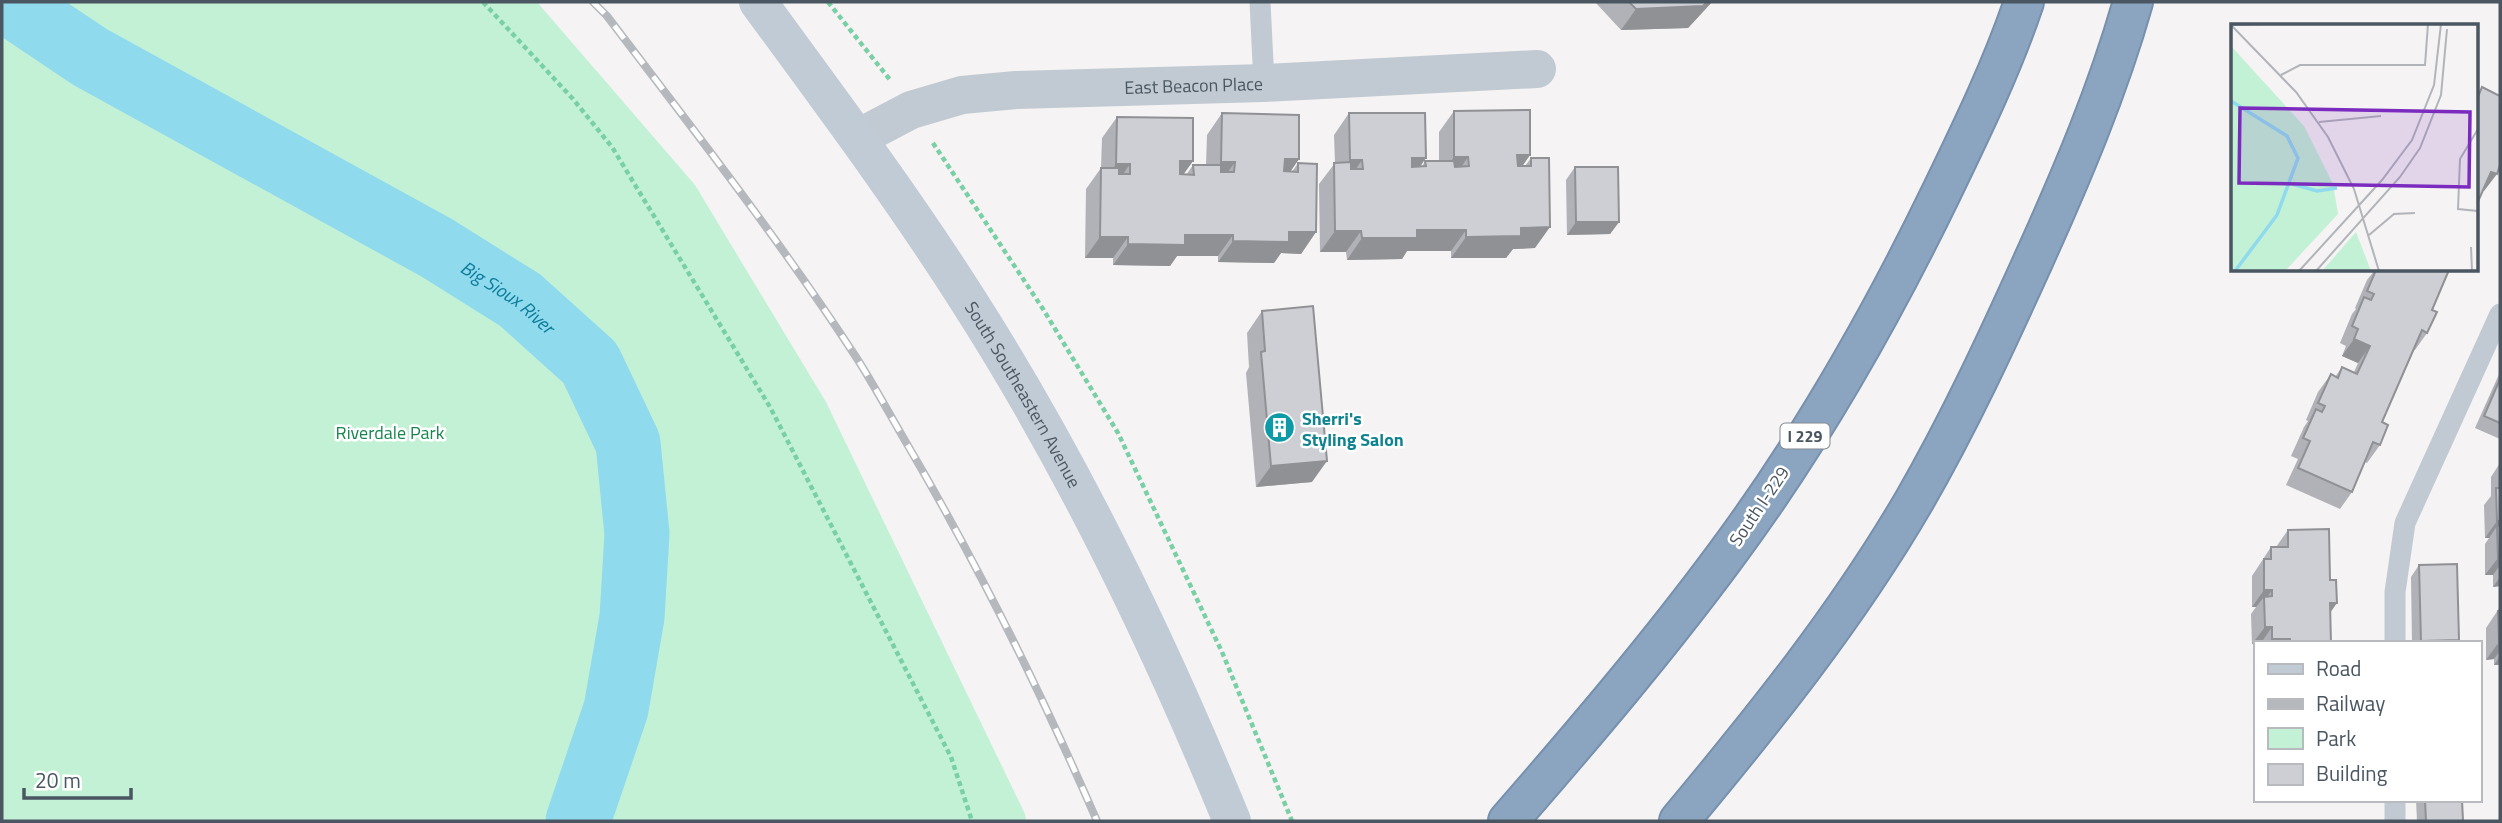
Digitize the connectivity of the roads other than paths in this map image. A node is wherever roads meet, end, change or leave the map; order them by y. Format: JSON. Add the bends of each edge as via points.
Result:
{"nodes":[{"id":1,"x":758,"y":2,"type":"edge"},
{"id":2,"x":1259,"y":2,"type":"edge"},
{"id":3,"x":2024,"y":2,"type":"edge"},
{"id":4,"x":2133,"y":2,"type":"edge"},
{"id":5,"x":1537,"y":69,"type":"dead end"},
{"id":6,"x":1264,"y":83,"type":"junction"},
{"id":7,"x":858,"y":138,"type":"junction"},
{"id":8,"x":2500,"y":314,"type":"edge"},
{"id":9,"x":2395,"y":641,"type":"edge"},
{"id":10,"x":2395,"y":802,"type":"edge"},
{"id":11,"x":1232,"y":821,"type":"edge"},
{"id":12,"x":1508,"y":821,"type":"edge"},
{"id":13,"x":1679,"y":821,"type":"edge"},
{"id":14,"x":2395,"y":821,"type":"edge"}],
"edges":[{"from":1,"to":7,"type":"main road","name":"South Southeastern Avenue"},
{"from":2,"to":6,"type":"lane"},
{"from":3,"to":12,"type":"highway","name":"South I-229","number":"I 229","via":[[1928,221],[1871,327],[1776,483],[1648,654]]},
{"from":4,"to":13,"type":"highway","via":[[2052,219],[1964,409],[1864,581],[1756,728]]},
{"from":5,"to":6,"type":"street","name":"East Beacon Place"},
{"from":6,"to":7,"type":"street","name":"East Beacon Place","via":[[962,95],[911,110]]},
{"from":7,"to":11,"type":"main road","name":"South Southeastern Avenue","via":[[967,298],[1089,512],[1186,710]]},
{"from":8,"to":9,"type":"lane","via":[[2405,523],[2395,592]]},
{"from":10,"to":14,"type":"lane"}]}
